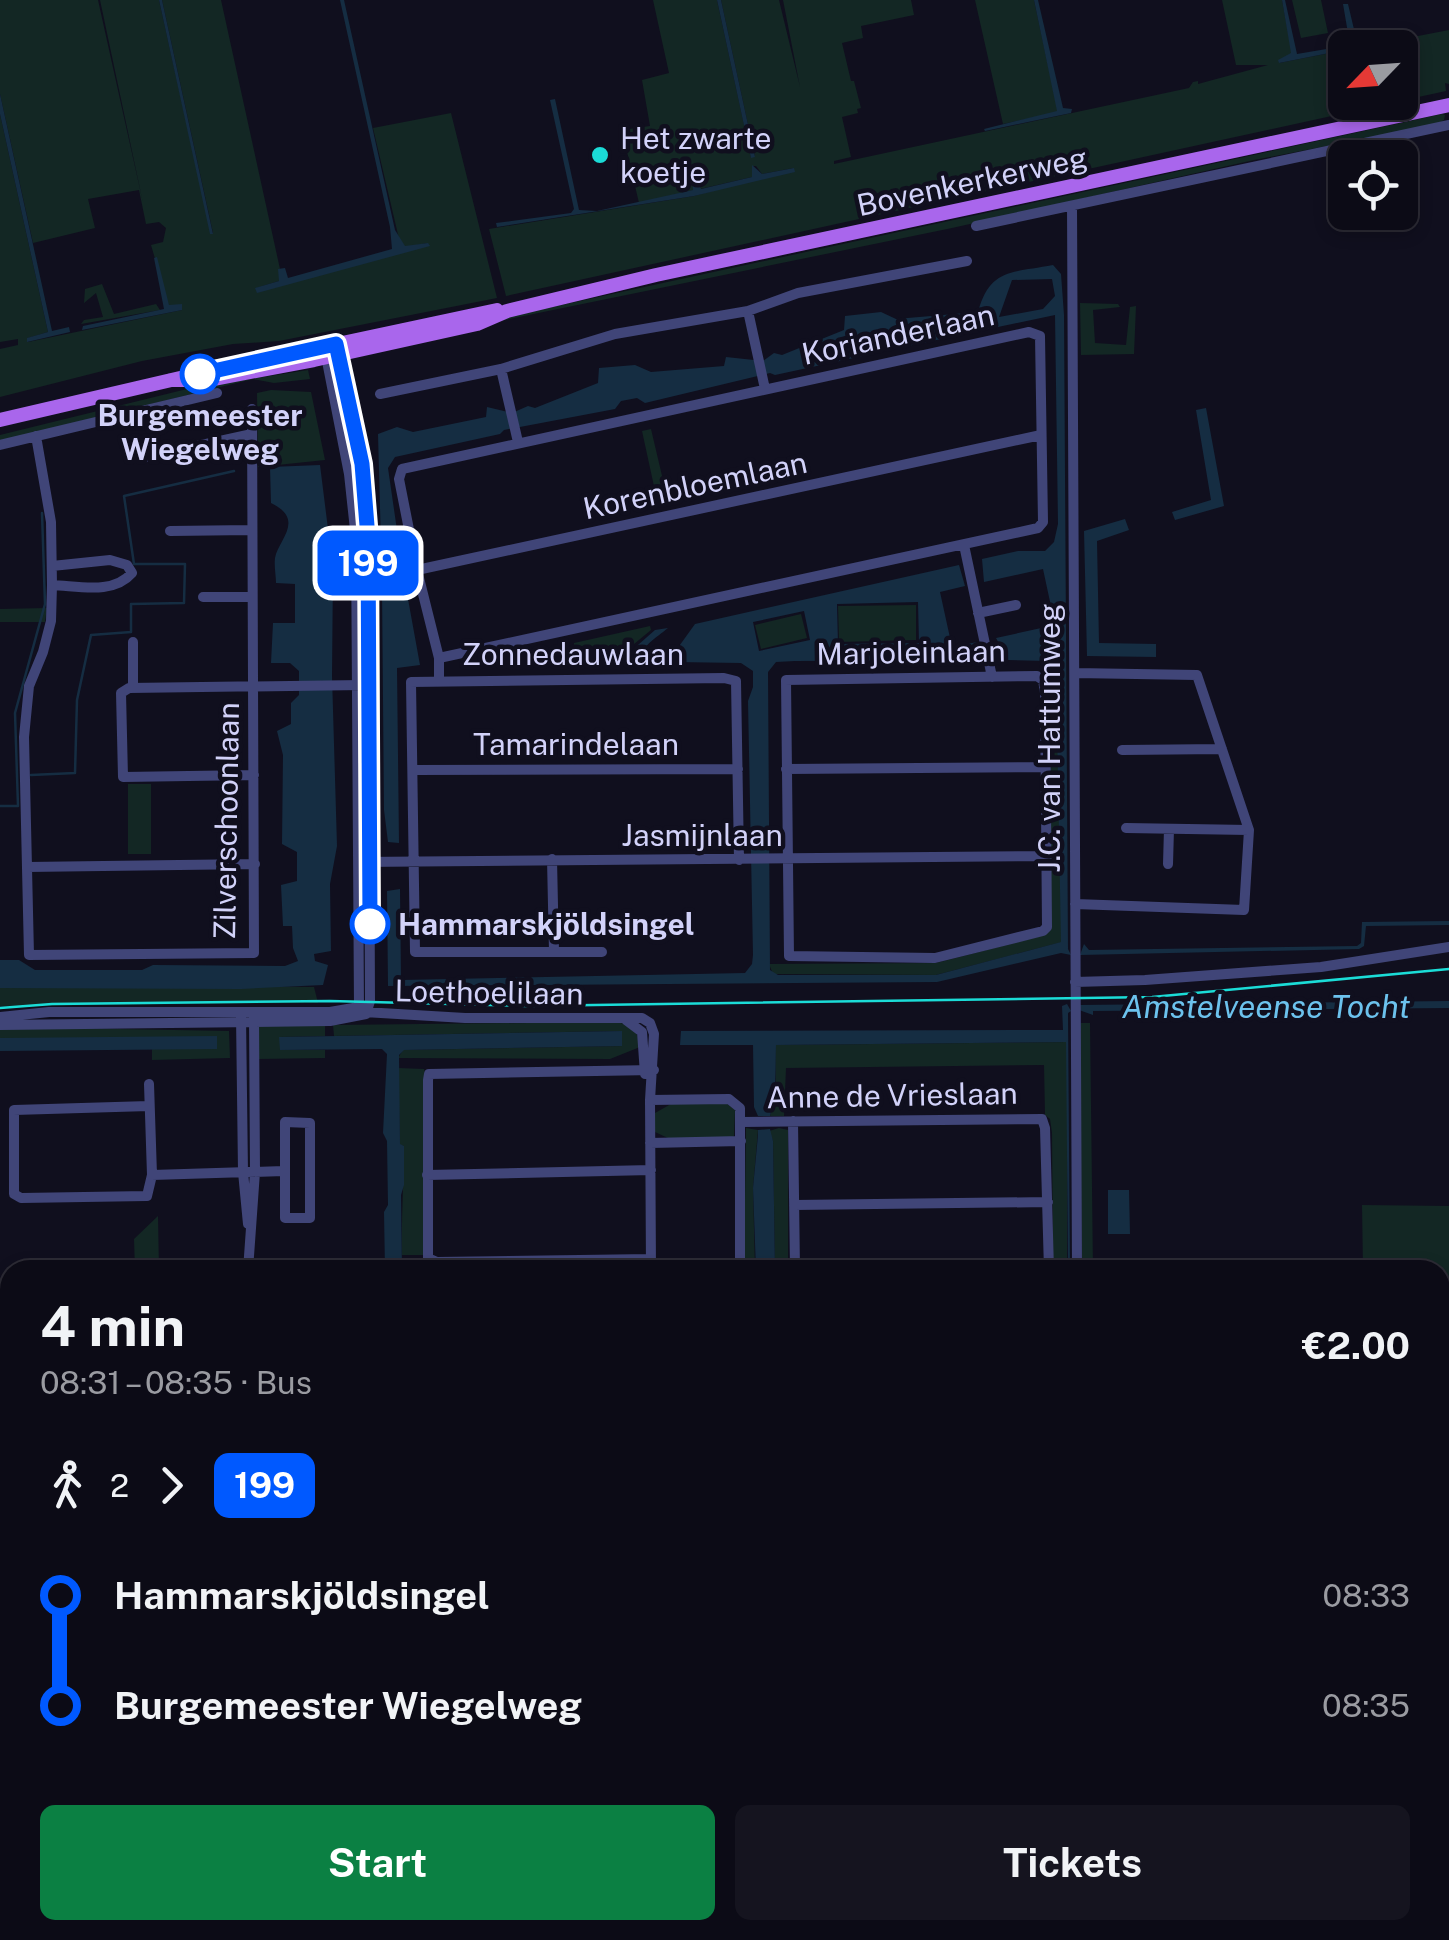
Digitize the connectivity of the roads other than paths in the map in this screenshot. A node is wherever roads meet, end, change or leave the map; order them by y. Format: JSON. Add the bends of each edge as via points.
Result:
{"nodes":[{"id":1,"x":1449,"y":106,"type":"edge"},
{"id":2,"x":1449,"y":125,"type":"edge"},
{"id":3,"x":1072,"y":206,"type":"junction"},
{"id":4,"x":976,"y":226,"type":"dead end"},
{"id":5,"x":967,"y":260,"type":"dead end"},
{"id":6,"x":748,"y":311,"type":"junction"},
{"id":7,"x":331,"y":350,"type":"junction"},
{"id":8,"x":501,"y":369,"type":"junction"},
{"id":9,"x":764,"y":383,"type":"junction"},
{"id":10,"x":217,"y":392,"type":"dead end"},
{"id":11,"x":380,"y":394,"type":"dead end"},
{"id":12,"x":252,"y":409,"type":"dead end"},
{"id":13,"x":0,"y":420,"type":"edge"},
{"id":14,"x":252,"y":434,"type":"junction"},
{"id":15,"x":1041,"y":434,"type":"junction"},
{"id":16,"x":36,"y":436,"type":"junction"},
{"id":17,"x":517,"y":437,"type":"junction"},
{"id":18,"x":0,"y":445,"type":"edge"},
{"id":19,"x":142,"y":458,"type":"dead end"},
{"id":20,"x":363,"y":472,"type":"junction"},
{"id":21,"x":350,"y":474,"type":"junction"},
{"id":22,"x":170,"y":530,"type":"dead end"},
{"id":23,"x":251,"y":530,"type":"junction"},
{"id":24,"x":362,"y":538,"type":"junction"},
{"id":25,"x":964,"y":545,"type":"junction"},
{"id":26,"x":52,"y":566,"type":"junction"},
{"id":27,"x":417,"y":570,"type":"junction"},
{"id":28,"x":363,"y":571,"type":"junction"},
{"id":29,"x":52,"y":585,"type":"junction"},
{"id":30,"x":203,"y":597,"type":"dead end"},
{"id":31,"x":252,"y":597,"type":"junction"},
{"id":32,"x":1016,"y":605,"type":"dead end"},
{"id":33,"x":978,"y":613,"type":"junction"},
{"id":34,"x":133,"y":642,"type":"dead end"},
{"id":35,"x":439,"y":658,"type":"junction"},
{"id":36,"x":1075,"y":674,"type":"junction"},
{"id":37,"x":992,"y":676,"type":"junction"},
{"id":38,"x":439,"y":680,"type":"junction"},
{"id":39,"x":363,"y":685,"type":"junction"},
{"id":40,"x":253,"y":686,"type":"junction"},
{"id":41,"x":133,"y":688,"type":"junction"},
{"id":42,"x":1222,"y":749,"type":"junction"},
{"id":43,"x":1122,"y":750,"type":"dead end"},
{"id":44,"x":1045,"y":767,"type":"junction"},
{"id":45,"x":738,"y":768,"type":"junction"},
{"id":46,"x":413,"y":770,"type":"junction"},
{"id":47,"x":786,"y":770,"type":"junction"},
{"id":48,"x":254,"y":774,"type":"junction"},
{"id":49,"x":1126,"y":828,"type":"dead end"},
{"id":50,"x":1168,"y":829,"type":"junction"},
{"id":51,"x":1248,"y":830,"type":"junction"},
{"id":52,"x":1045,"y":856,"type":"junction"},
{"id":53,"x":552,"y":860,"type":"junction"},
{"id":54,"x":742,"y":860,"type":"junction"},
{"id":55,"x":782,"y":860,"type":"junction"},
{"id":56,"x":365,"y":862,"type":"junction"},
{"id":57,"x":413,"y":862,"type":"junction"},
{"id":58,"x":255,"y":864,"type":"junction"},
{"id":59,"x":1168,"y":864,"type":"dead end"},
{"id":60,"x":27,"y":867,"type":"junction"},
{"id":61,"x":1075,"y":904,"type":"junction"},
{"id":62,"x":1449,"y":947,"type":"edge"},
{"id":63,"x":554,"y":952,"type":"junction"},
{"id":64,"x":602,"y":952,"type":"dead end"},
{"id":65,"x":1075,"y":982,"type":"junction"},
{"id":66,"x":363,"y":1011,"type":"junction"},
{"id":67,"x":241,"y":1017,"type":"junction"},
{"id":68,"x":254,"y":1017,"type":"junction"},
{"id":69,"x":0,"y":1021,"type":"edge"},
{"id":70,"x":649,"y":1070,"type":"junction"},
{"id":71,"x":149,"y":1084,"type":"dead end"},
{"id":72,"x":650,"y":1100,"type":"junction"},
{"id":73,"x":149,"y":1106,"type":"junction"},
{"id":74,"x":793,"y":1121,"type":"junction"},
{"id":75,"x":742,"y":1122,"type":"junction"},
{"id":76,"x":742,"y":1142,"type":"junction"},
{"id":77,"x":650,"y":1143,"type":"junction"},
{"id":78,"x":651,"y":1170,"type":"junction"},
{"id":79,"x":284,"y":1171,"type":"junction"},
{"id":80,"x":249,"y":1172,"type":"junction"},
{"id":81,"x":428,"y":1174,"type":"junction"},
{"id":82,"x":152,"y":1176,"type":"junction"},
{"id":83,"x":1048,"y":1202,"type":"junction"},
{"id":84,"x":794,"y":1205,"type":"junction"},
{"id":85,"x":248,"y":1260,"type":"edge"},
{"id":86,"x":432,"y":1260,"type":"edge"},
{"id":87,"x":651,"y":1260,"type":"edge"},
{"id":88,"x":740,"y":1260,"type":"edge"},
{"id":89,"x":795,"y":1260,"type":"edge"},
{"id":90,"x":1049,"y":1260,"type":"edge"},
{"id":91,"x":1077,"y":1260,"type":"edge"}],
"edges":[{"from":1,"to":7,"type":"main road","name":"Bovenkerkerweg","via":[[570,296],[476,324]]},
{"from":2,"to":3,"type":"street","name":"Bovenkerkerweg"},
{"from":3,"to":4,"type":"street","name":"Bovenkerkerweg"},
{"from":3,"to":36,"type":"street","name":"J.C. van Hattumweg"},
{"from":5,"to":6,"type":"street","via":[[798,292]]},
{"from":6,"to":8,"type":"street","via":[[615,334]]},
{"from":6,"to":9,"type":"street"},
{"from":7,"to":13,"type":"main road","name":"Bovenkerkerweg"},
{"from":7,"to":20,"type":"street"},
{"from":7,"to":21,"type":"street"},
{"from":8,"to":11,"type":"street"},
{"from":8,"to":17,"type":"street"},
{"from":9,"to":15,"type":"street","name":"Korianderlaan","via":[[1033,332],[1040,340]]},
{"from":9,"to":17,"type":"street","name":"Korianderlaan"},
{"from":10,"to":16,"type":"street"},
{"from":12,"to":14,"type":"street","name":"Zilverschoonlaan"},
{"from":14,"to":19,"type":"street"},
{"from":14,"to":23,"type":"street","name":"Zilverschoonlaan"},
{"from":15,"to":25,"type":"street","name":"Korianderlaan","via":[[1041,526]]},
{"from":15,"to":27,"type":"street","name":"Korenbloemlaan"},
{"from":16,"to":18,"type":"street"},
{"from":16,"to":26,"type":"street","name":"Zilverschoonlaan"},
{"from":17,"to":27,"type":"street","name":"Korianderlaan","via":[[402,469]]},
{"from":20,"to":21,"type":"street"},
{"from":20,"to":24,"type":"street"},
{"from":21,"to":24,"type":"street"},
{"from":22,"to":23,"type":"street"},
{"from":23,"to":31,"type":"street","name":"Zilverschoonlaan"},
{"from":24,"to":28,"type":"street"},
{"from":25,"to":33,"type":"street"},
{"from":25,"to":35,"type":"street","name":"Korianderlaan"},
{"from":26,"to":29,"type":"street","name":"Zilverschoonlaan"},
{"from":26,"to":29,"type":"street","via":[[110,560],[132,573],[106,588]]},
{"from":27,"to":28,"type":"street","name":"Korenbloemlaan"},
{"from":27,"to":35,"type":"street","name":"Korianderlaan"},
{"from":28,"to":39,"type":"street"},
{"from":29,"to":60,"type":"street","name":"Zilverschoonlaan","via":[[24,737]]},
{"from":30,"to":31,"type":"street"},
{"from":31,"to":40,"type":"street","name":"Zilverschoonlaan"},
{"from":32,"to":33,"type":"street"},
{"from":33,"to":37,"type":"street"},
{"from":34,"to":41,"type":"street"},
{"from":35,"to":38,"type":"street","name":"Korianderlaan"},
{"from":36,"to":42,"type":"street","via":[[1197,675]]},
{"from":36,"to":61,"type":"street","name":"J.C. van Hattumweg"},
{"from":37,"to":44,"type":"street","name":"Marjoleinlaan","via":[[1043,680]]},
{"from":37,"to":47,"type":"street","name":"Marjoleinlaan","via":[[786,680]]},
{"from":38,"to":45,"type":"street","name":"Zonnedauwlaan","via":[[724,678],[736,682]]},
{"from":38,"to":46,"type":"street","name":"Zonnedauwlaan","via":[[411,682]]},
{"from":39,"to":40,"type":"street"},
{"from":39,"to":56,"type":"street"},
{"from":40,"to":41,"type":"street"},
{"from":40,"to":48,"type":"street","name":"Zilverschoonlaan"},
{"from":41,"to":48,"type":"street","via":[[121,694],[123,776]]},
{"from":42,"to":43,"type":"street"},
{"from":42,"to":51,"type":"street"},
{"from":44,"to":47,"type":"street"},
{"from":44,"to":52,"type":"street","name":"Marjoleinlaan"},
{"from":45,"to":46,"type":"street","name":"Tamarindelaan"},
{"from":45,"to":54,"type":"street","name":"Zonnedauwlaan"},
{"from":46,"to":57,"type":"street","name":"Zonnedauwlaan"},
{"from":47,"to":55,"type":"street","name":"Marjoleinlaan"},
{"from":48,"to":58,"type":"street","name":"Zilverschoonlaan"},
{"from":49,"to":50,"type":"street"},
{"from":50,"to":51,"type":"street"},
{"from":50,"to":59,"type":"street"},
{"from":51,"to":61,"type":"street","via":[[1244,910]]},
{"from":52,"to":55,"type":"street","name":"Jasmijnlaan"},
{"from":52,"to":55,"type":"street","name":"Marjoleinlaan","via":[[1043,931],[935,958],[789,956]]},
{"from":53,"to":54,"type":"street","name":"Jasmijnlaan"},
{"from":53,"to":57,"type":"street","name":"Jasmijnlaan"},
{"from":53,"to":63,"type":"street"},
{"from":54,"to":55,"type":"street","name":"Jasmijnlaan"},
{"from":56,"to":57,"type":"street","name":"Jasmijnlaan"},
{"from":56,"to":66,"type":"street","via":[[370,1002]]},
{"from":57,"to":63,"type":"street","name":"Zonnedauwlaan","via":[[417,954]]},
{"from":58,"to":60,"type":"street"},
{"from":58,"to":60,"type":"street","name":"Zilverschoonlaan","via":[[254,953],[29,955]]},
{"from":61,"to":65,"type":"street","name":"J.C. van Hattumweg"},
{"from":62,"to":65,"type":"street","via":[[1321,967]]},
{"from":63,"to":64,"type":"street"},
{"from":65,"to":91,"type":"street","name":"J.C. van Hattumweg"},
{"from":66,"to":68,"type":"street","via":[[330,1021]]},
{"from":66,"to":70,"type":"street","name":"Loethoelilaan","via":[[642,1018],[654,1034]]},
{"from":67,"to":68,"type":"street"},
{"from":67,"to":69,"type":"street"},
{"from":67,"to":80,"type":"street"},
{"from":68,"to":80,"type":"street"},
{"from":70,"to":72,"type":"street","name":"Loethoelilaan"},
{"from":70,"to":81,"type":"street","via":[[429,1074]]},
{"from":71,"to":73,"type":"street"},
{"from":72,"to":75,"type":"street","via":[[728,1099],[740,1108]]},
{"from":72,"to":77,"type":"street","name":"Loethoelilaan"},
{"from":73,"to":82,"type":"street"},
{"from":73,"to":82,"type":"street","via":[[14,1110],[14,1194],[147,1196]]},
{"from":74,"to":75,"type":"street","name":"Anne de Vrieslaan"},
{"from":74,"to":83,"type":"street","name":"Anne de Vrieslaan","via":[[1042,1119]]},
{"from":74,"to":84,"type":"street"},
{"from":75,"to":76,"type":"street"},
{"from":76,"to":77,"type":"street"},
{"from":76,"to":88,"type":"street"},
{"from":77,"to":78,"type":"street","name":"Loethoelilaan"},
{"from":78,"to":81,"type":"street"},
{"from":78,"to":87,"type":"street","name":"Loethoelilaan"},
{"from":79,"to":79,"type":"street","via":[[285,1218],[310,1218],[310,1123],[285,1122]]},
{"from":79,"to":80,"type":"street"},
{"from":80,"to":82,"type":"street"},
{"from":80,"to":85,"type":"street"},
{"from":81,"to":86,"type":"street"},
{"from":83,"to":84,"type":"street"},
{"from":83,"to":90,"type":"street"},
{"from":84,"to":89,"type":"street"}]}
